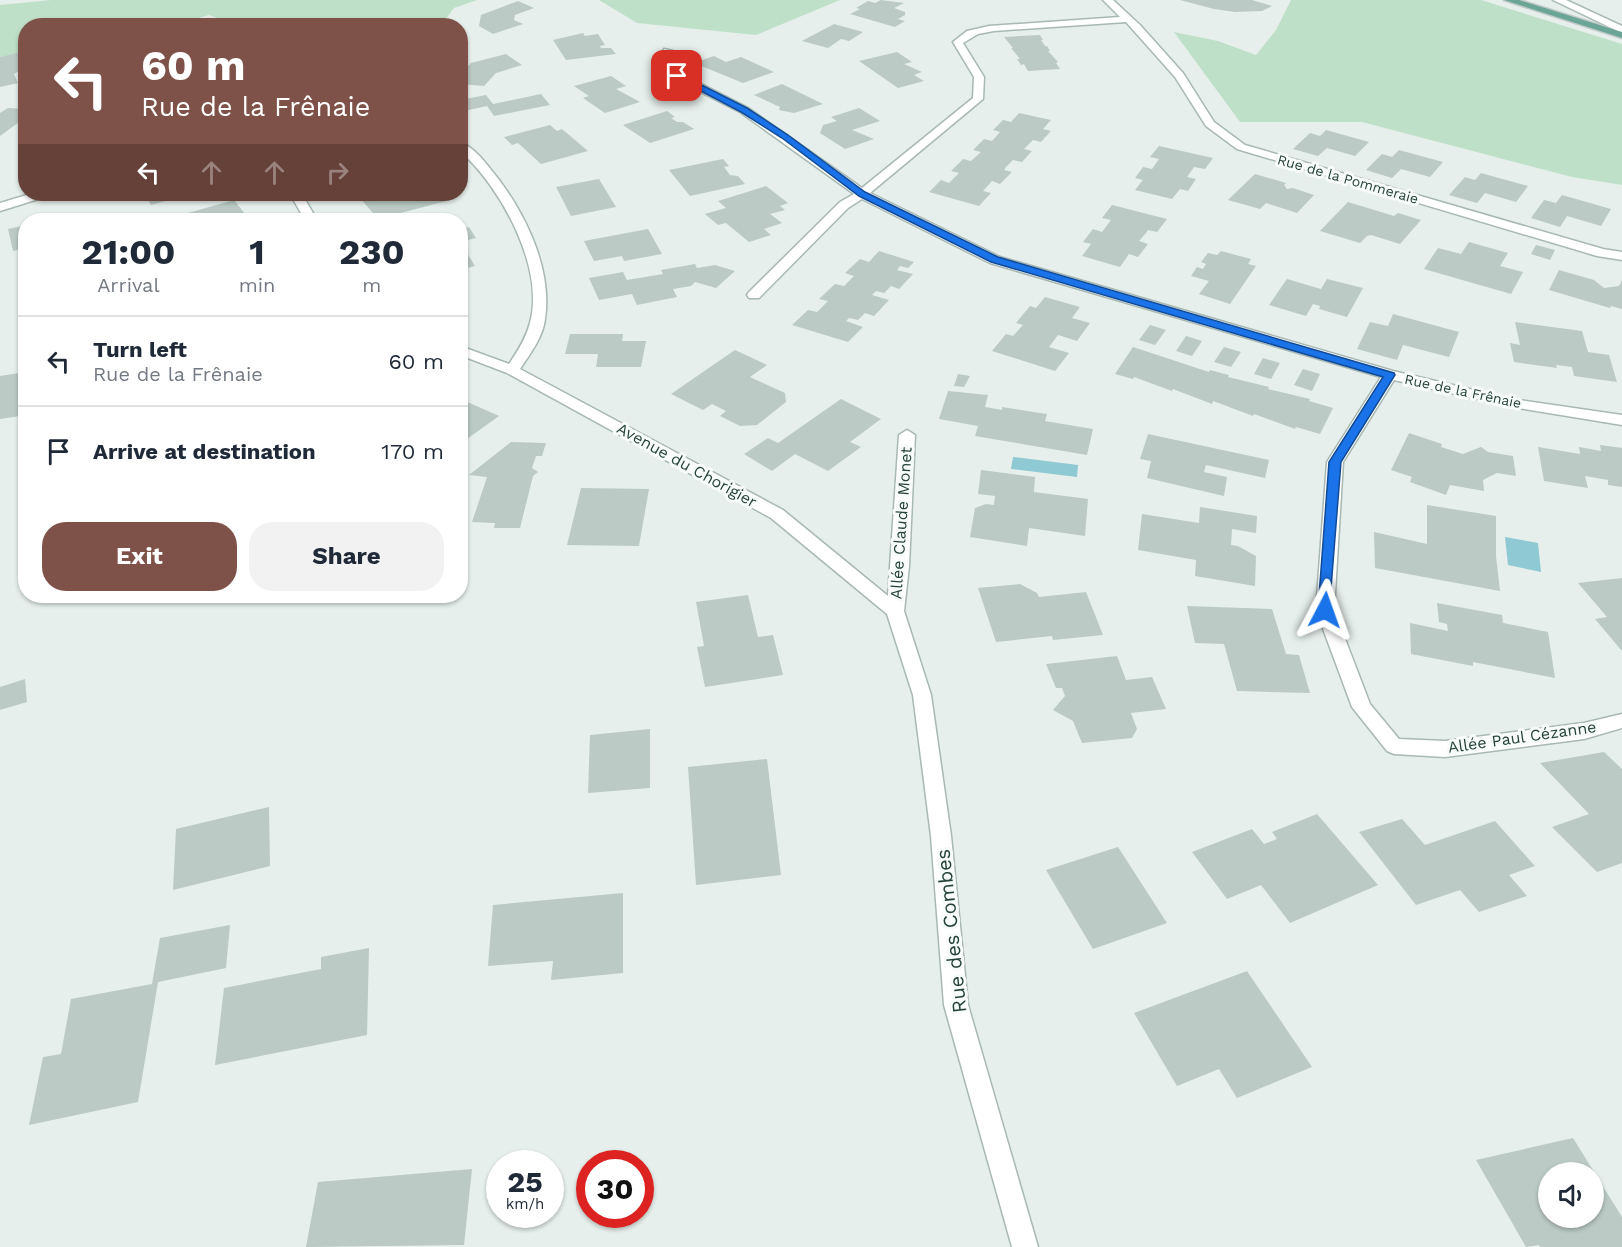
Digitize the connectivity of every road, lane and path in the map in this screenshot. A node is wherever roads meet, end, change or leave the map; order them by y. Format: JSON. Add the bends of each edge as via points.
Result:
{"nodes":[{"id":1,"x":1108,"y":0,"type":"edge"},
{"id":2,"x":1509,"y":0,"type":"edge"},
{"id":3,"x":1558,"y":0,"type":"edge"},
{"id":4,"x":1128,"y":19,"type":"junction"},
{"id":5,"x":1622,"y":30,"type":"edge"},
{"id":6,"x":1622,"y":35,"type":"edge"},
{"id":7,"x":668,"y":51,"type":"dead end"},
{"id":8,"x":468,"y":151,"type":"edge"},
{"id":9,"x":862,"y":194,"type":"junction"},
{"id":10,"x":19,"y":201,"type":"edge"},
{"id":11,"x":0,"y":207,"type":"edge"},
{"id":12,"x":1622,"y":256,"type":"edge"},
{"id":13,"x":754,"y":295,"type":"dead end"},
{"id":14,"x":468,"y":353,"type":"edge"},
{"id":15,"x":512,"y":370,"type":"junction"},
{"id":16,"x":1390,"y":375,"type":"junction"},
{"id":17,"x":1622,"y":420,"type":"edge"},
{"id":18,"x":906,"y":435,"type":"dead end"},
{"id":19,"x":894,"y":611,"type":"junction"},
{"id":20,"x":1622,"y":721,"type":"edge"},
{"id":21,"x":1025,"y":1247,"type":"edge"}],
"edges":[{"from":1,"to":4,"type":"street","name":"Rue de la Pommeraie"},
{"from":2,"to":6,"type":"main road"},
{"from":3,"to":5,"type":"street"},
{"from":4,"to":9,"type":"street","via":[[994,27],[964,36],[958,42],[979,77],[978,99]]},
{"from":4,"to":12,"type":"street","name":"Rue de la Pommeraie","via":[[1179,75],[1210,124],[1241,147]]},
{"from":7,"to":9,"type":"street","name":"Rue de la Frênaie","via":[[677,76],[761,121]]},
{"from":8,"to":15,"type":"street","via":[[497,183],[528,242],[538,291],[538,319],[529,346]]},
{"from":9,"to":13,"type":"street","via":[[844,205]]},
{"from":9,"to":16,"type":"street","name":"Rue de la Frênaie","via":[[994,260]]},
{"from":10,"to":11,"type":"street"},
{"from":14,"to":15,"type":"street","name":"Avenue du Chorigier"},
{"from":15,"to":19,"type":"street","name":"Avenue du Chorigier","via":[[777,514]]},
{"from":16,"to":17,"type":"street","name":"Rue de la Frênaie","via":[[1512,403]]},
{"from":16,"to":20,"type":"street","name":"Allée Paul Cézanne","via":[[1335,462],[1325,610],[1362,707],[1394,746],[1445,749],[1584,731]]},
{"from":18,"to":19,"type":"street","name":"Allée Claude Monet"},
{"from":19,"to":21,"type":"street","name":"Rue des Combes","via":[[922,695],[941,836],[956,1005]]}]}
